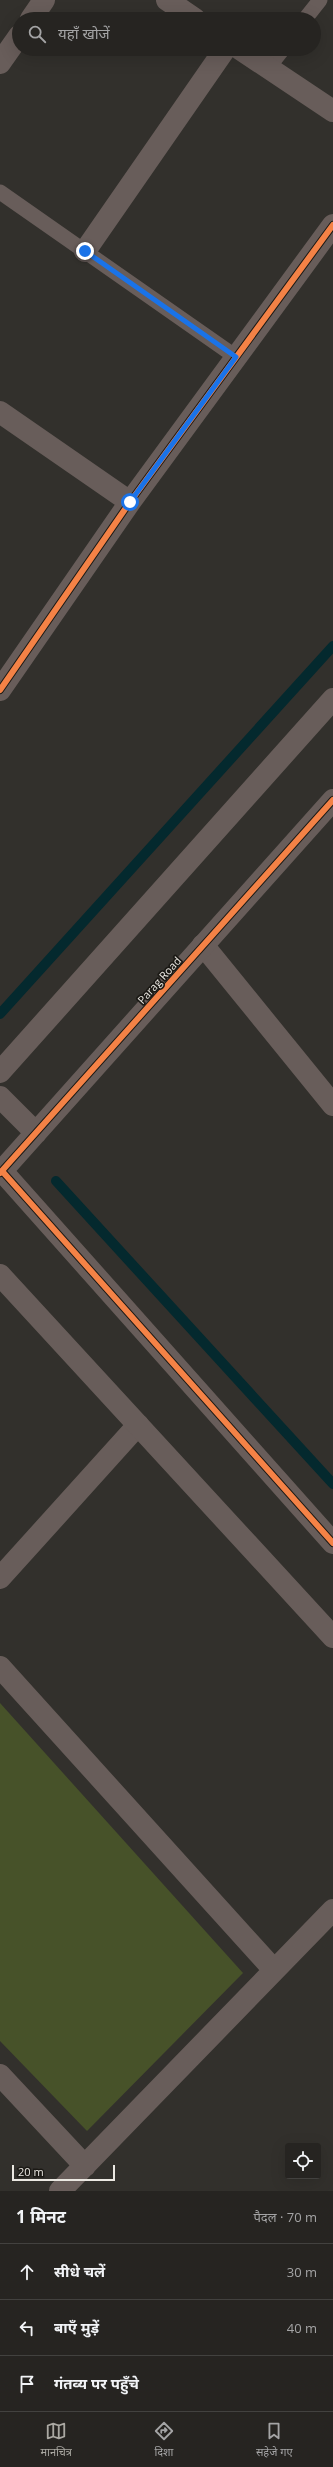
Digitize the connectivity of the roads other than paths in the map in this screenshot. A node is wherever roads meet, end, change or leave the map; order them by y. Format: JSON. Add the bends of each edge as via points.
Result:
{"nodes":[{"id":1,"x":44,"y":0,"type":"edge"},
{"id":2,"x":167,"y":0,"type":"edge"},
{"id":3,"x":320,"y":0,"type":"edge"},
{"id":4,"x":36,"y":12,"type":"edge"},
{"id":5,"x":185,"y":12,"type":"edge"},
{"id":6,"x":311,"y":12,"type":"edge"},
{"id":7,"x":12,"y":46,"type":"edge"},
{"id":8,"x":220,"y":56,"type":"edge"},
{"id":9,"x":250,"y":56,"type":"edge"},
{"id":10,"x":277,"y":56,"type":"edge"},
{"id":11,"x":0,"y":63,"type":"edge"},
{"id":12,"x":268,"y":68,"type":"junction"},
{"id":13,"x":333,"y":111,"type":"edge"},
{"id":14,"x":0,"y":192,"type":"edge"},
{"id":15,"x":333,"y":225,"type":"edge"},
{"id":16,"x":85,"y":251,"type":"junction"},
{"id":17,"x":236,"y":357,"type":"junction"},
{"id":18,"x":0,"y":412,"type":"edge"},
{"id":19,"x":130,"y":502,"type":"junction"},
{"id":20,"x":0,"y":690,"type":"edge"},
{"id":21,"x":333,"y":699,"type":"edge"},
{"id":22,"x":333,"y":800,"type":"edge"},
{"id":23,"x":203,"y":946,"type":"junction"},
{"id":24,"x":0,"y":1072,"type":"edge"},
{"id":25,"x":0,"y":1097,"type":"edge"},
{"id":26,"x":333,"y":1105,"type":"edge"},
{"id":27,"x":36,"y":1133,"type":"junction"},
{"id":28,"x":1,"y":1172,"type":"edge"},
{"id":29,"x":0,"y":1275,"type":"edge"},
{"id":30,"x":138,"y":1425,"type":"junction"},
{"id":31,"x":333,"y":1543,"type":"edge"},
{"id":32,"x":0,"y":1578,"type":"edge"},
{"id":33,"x":333,"y":1637,"type":"edge"},
{"id":34,"x":0,"y":1667,"type":"edge"},
{"id":35,"x":333,"y":1910,"type":"edge"},
{"id":36,"x":274,"y":1970,"type":"junction"},
{"id":37,"x":0,"y":2075,"type":"edge"},
{"id":38,"x":85,"y":2166,"type":"junction"},
{"id":39,"x":60,"y":2191,"type":"edge"}],
"edges":[{"from":1,"to":4,"type":"street"},
{"from":2,"to":5,"type":"street"},
{"from":3,"to":6,"type":"lane"},
{"from":7,"to":11,"type":"street"},
{"from":8,"to":16,"type":"street"},
{"from":9,"to":12,"type":"street"},
{"from":10,"to":12,"type":"lane"},
{"from":12,"to":13,"type":"street"},
{"from":14,"to":16,"type":"lane"},
{"from":15,"to":17,"type":"street"},
{"from":16,"to":17,"type":"lane"},
{"from":17,"to":19,"type":"street"},
{"from":18,"to":19,"type":"street"},
{"from":19,"to":20,"type":"street"},
{"from":21,"to":24,"type":"street"},
{"from":22,"to":23,"type":"street","name":"Parag Road"},
{"from":23,"to":26,"type":"street"},
{"from":23,"to":27,"type":"street","name":"Parag Road"},
{"from":25,"to":27,"type":"street"},
{"from":27,"to":28,"type":"street","name":"Parag Road"},
{"from":28,"to":31,"type":"street"},
{"from":29,"to":30,"type":"street"},
{"from":30,"to":32,"type":"street"},
{"from":30,"to":33,"type":"street"},
{"from":34,"to":36,"type":"street"},
{"from":35,"to":36,"type":"street"},
{"from":36,"to":38,"type":"street"},
{"from":37,"to":38,"type":"street"},
{"from":38,"to":39,"type":"street"}]}
